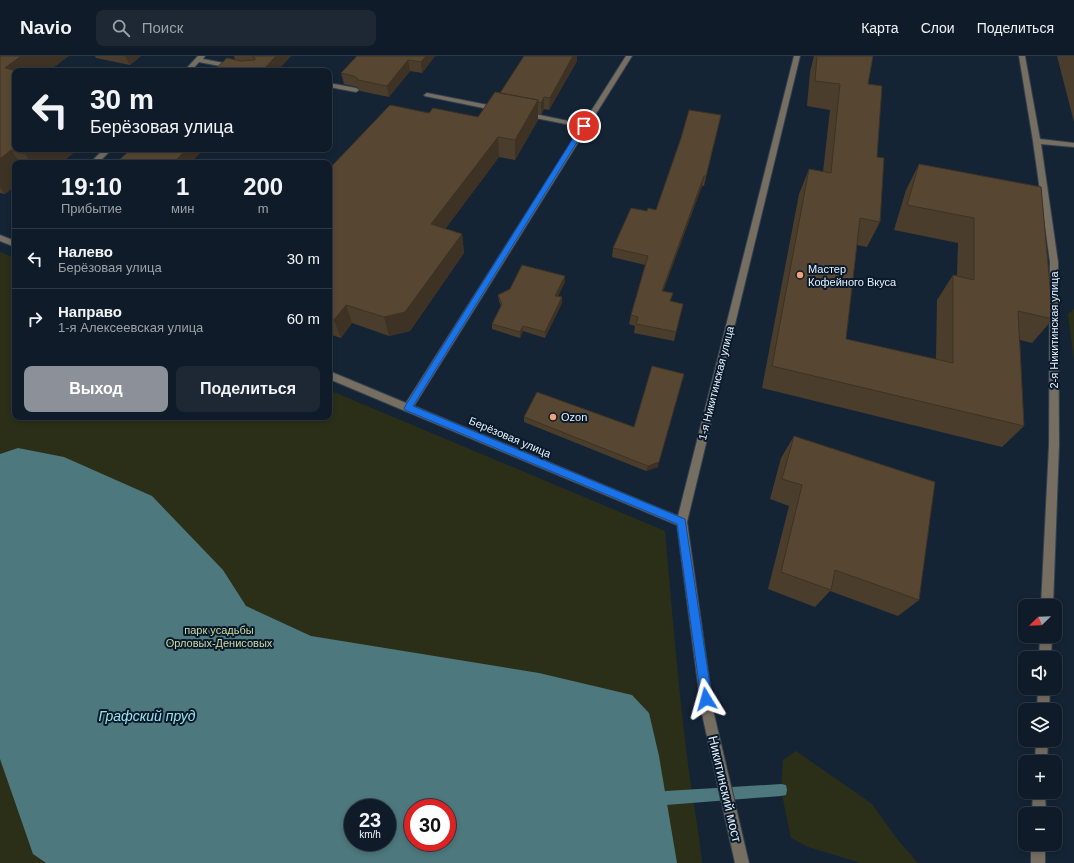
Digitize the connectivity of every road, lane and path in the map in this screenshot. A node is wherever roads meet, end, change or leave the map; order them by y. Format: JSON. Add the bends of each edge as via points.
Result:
{"nodes":[{"id":1,"x":629,"y":56,"type":"edge"},
{"id":2,"x":797,"y":56,"type":"edge"},
{"id":3,"x":1022,"y":56,"type":"edge"},
{"id":4,"x":200,"y":58,"type":"edge"},
{"id":5,"x":190,"y":68,"type":"edge"},
{"id":6,"x":242,"y":68,"type":"edge"},
{"id":7,"x":332,"y":86,"type":"edge"},
{"id":8,"x":356,"y":90,"type":"edge"},
{"id":9,"x":427,"y":95,"type":"dead end"},
{"id":10,"x":584,"y":126,"type":"junction"},
{"id":11,"x":1037,"y":140,"type":"junction"},
{"id":12,"x":1074,"y":145,"type":"edge"},
{"id":13,"x":105,"y":152,"type":"edge"},
{"id":14,"x":97,"y":160,"type":"edge"},
{"id":15,"x":0,"y":238,"type":"edge"},
{"id":16,"x":12,"y":241,"type":"edge"},
{"id":17,"x":332,"y":376,"type":"edge"},
{"id":18,"x":408,"y":408,"type":"junction"},
{"id":19,"x":682,"y":522,"type":"junction"},
{"id":20,"x":1047,"y":599,"type":"edge"},
{"id":21,"x":708,"y":714,"type":"joint"},
{"id":22,"x":1038,"y":851,"type":"edge"},
{"id":23,"x":742,"y":863,"type":"edge"},
{"id":24,"x":1038,"y":863,"type":"edge"}],
"edges":[{"from":1,"to":10,"type":"street"},
{"from":2,"to":19,"type":"street","name":"1-я Никитинская улица"},
{"from":3,"to":11,"type":"street","name":"2-я Никитинская улица"},
{"from":4,"to":5,"type":"street"},
{"from":4,"to":6,"type":"street"},
{"from":7,"to":8,"type":"street"},
{"from":9,"to":10,"type":"street"},
{"from":10,"to":18,"type":"street"},
{"from":11,"to":12,"type":"street"},
{"from":11,"to":20,"type":"street","name":"2-я Никитинская улица","via":[[1054,262],[1054,445]]},
{"from":13,"to":14,"type":"street"},
{"from":15,"to":16,"type":"street"},
{"from":17,"to":18,"type":"street","name":"Берёзовая улица"},
{"from":18,"to":19,"type":"street","name":"Берёзовая улица"},
{"from":19,"to":21,"type":"street","name":"1-я Никитинская улица"},
{"from":21,"to":23,"type":"street","name":"Никитинский мост"},
{"from":22,"to":24,"type":"street"}]}
